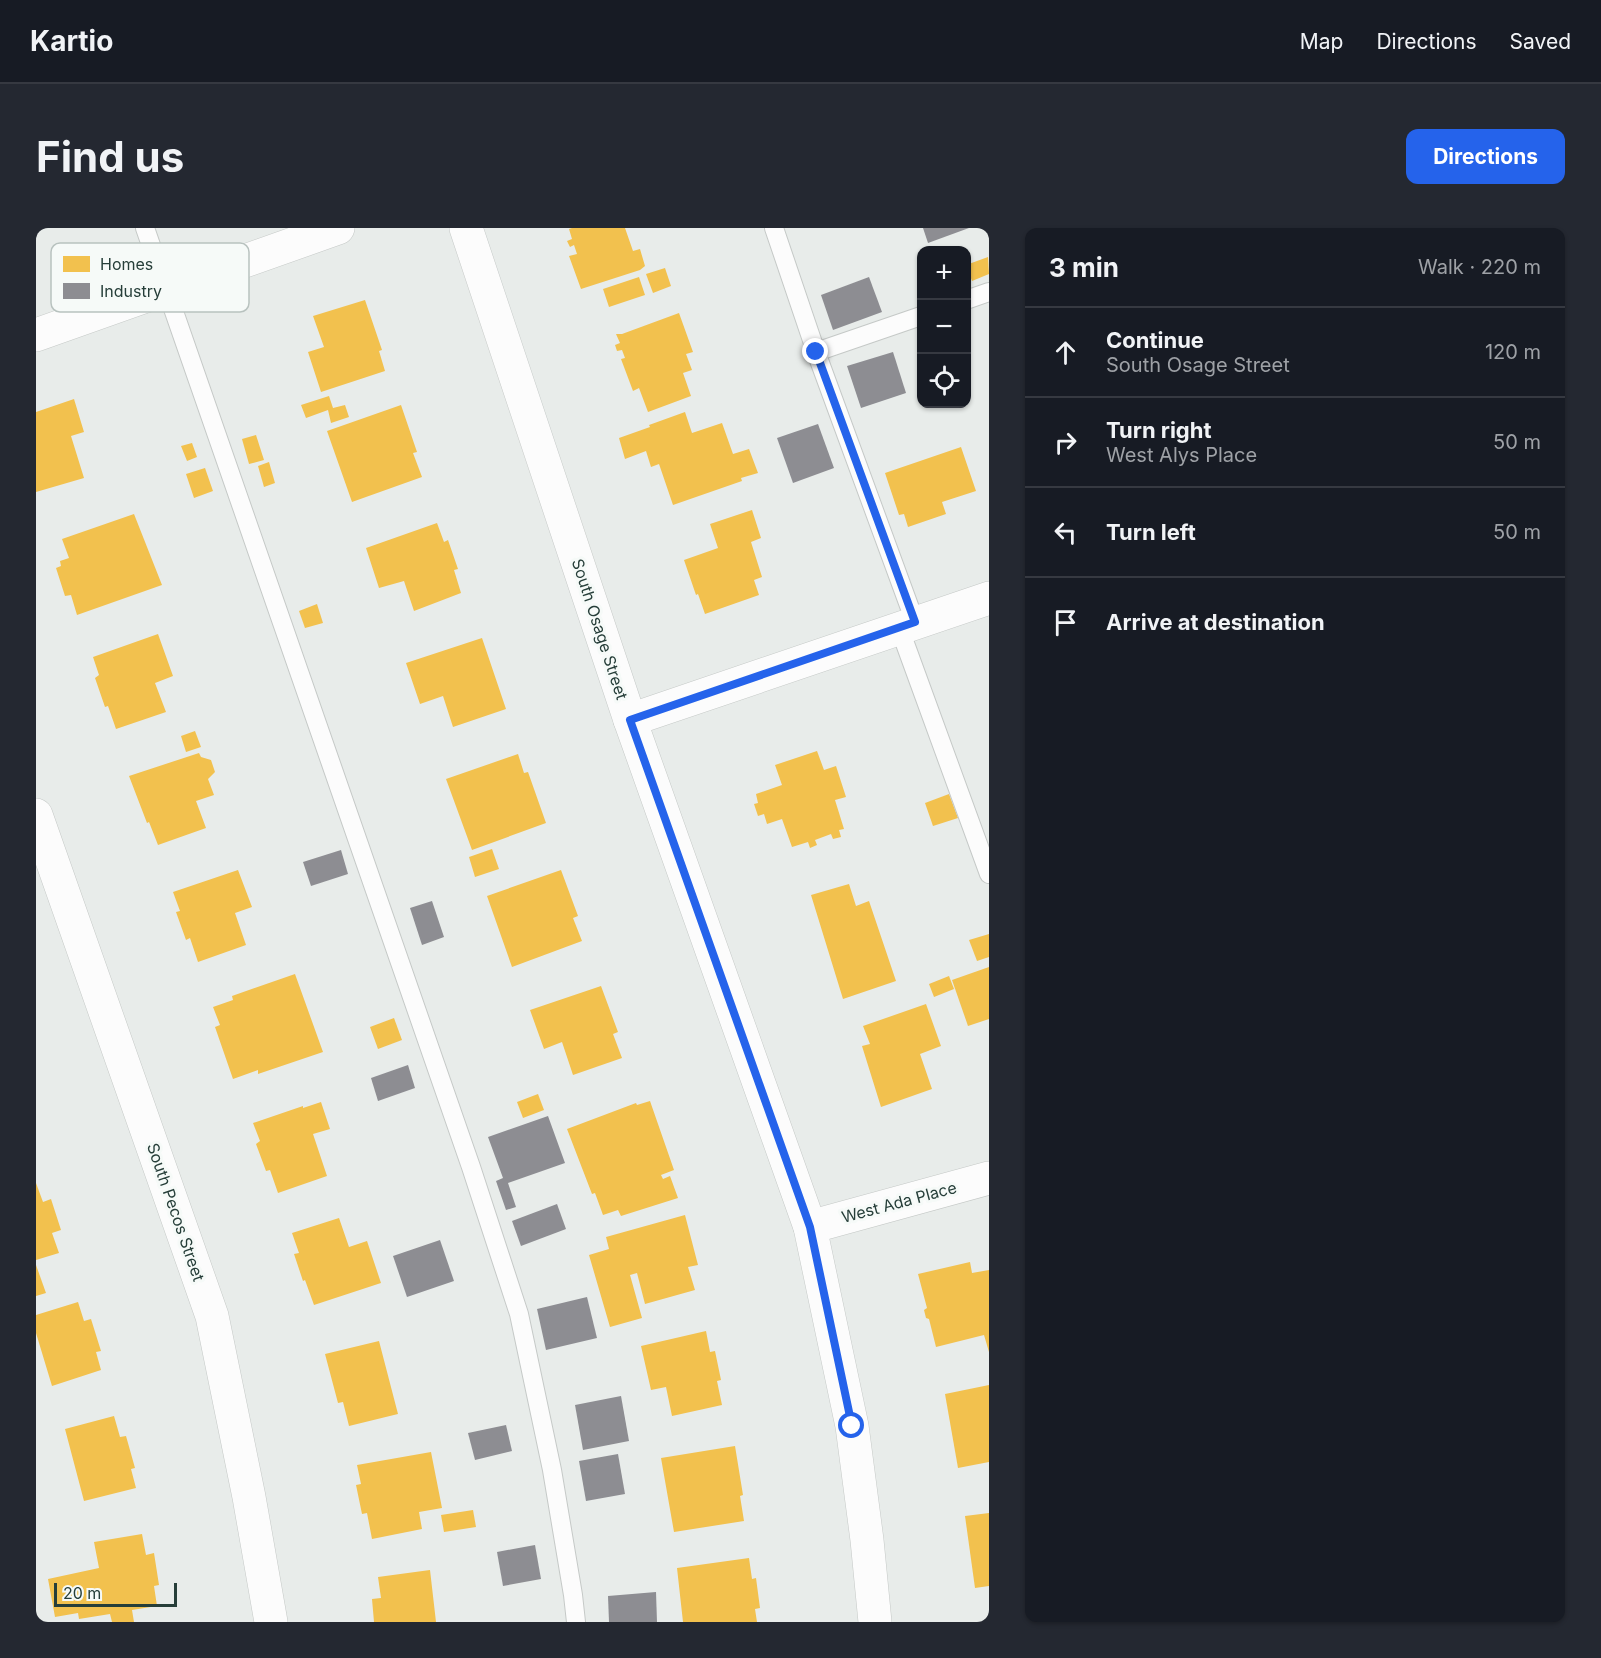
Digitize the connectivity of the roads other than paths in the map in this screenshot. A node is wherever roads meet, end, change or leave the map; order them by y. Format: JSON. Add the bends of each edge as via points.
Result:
{"nodes":[{"id":1,"x":145,"y":228,"type":"edge"},
{"id":2,"x":338,"y":228,"type":"edge"},
{"id":3,"x":466,"y":228,"type":"edge"},
{"id":4,"x":774,"y":228,"type":"edge"},
{"id":5,"x":150,"y":243,"type":"edge"},
{"id":6,"x":249,"y":259,"type":"edge"},
{"id":7,"x":989,"y":292,"type":"edge"},
{"id":8,"x":971,"y":298,"type":"edge"},
{"id":9,"x":100,"y":312,"type":"edge"},
{"id":10,"x":175,"y":312,"type":"edge"},
{"id":11,"x":917,"y":317,"type":"edge"},
{"id":12,"x":36,"y":335,"type":"edge"},
{"id":13,"x":816,"y":352,"type":"junction"},
{"id":14,"x":989,"y":597,"type":"edge"},
{"id":15,"x":907,"y":624,"type":"junction"},
{"id":16,"x":630,"y":720,"type":"junction"},
{"id":17,"x":36,"y":815,"type":"edge"},
{"id":18,"x":989,"y":874,"type":"edge"},
{"id":19,"x":989,"y":1178,"type":"edge"},
{"id":20,"x":810,"y":1227,"type":"junction"},
{"id":21,"x":271,"y":1622,"type":"edge"},
{"id":22,"x":576,"y":1622,"type":"edge"},
{"id":23,"x":875,"y":1622,"type":"edge"}],
"edges":[{"from":1,"to":5,"type":"lane"},
{"from":2,"to":6,"type":"street"},
{"from":3,"to":16,"type":"street","name":"South Osage Street"},
{"from":4,"to":13,"type":"lane"},
{"from":7,"to":8,"type":"lane"},
{"from":9,"to":12,"type":"street"},
{"from":10,"to":22,"type":"lane","via":[[519,1314],[552,1470]]},
{"from":11,"to":13,"type":"lane"},
{"from":13,"to":15,"type":"lane"},
{"from":14,"to":15,"type":"street"},
{"from":15,"to":16,"type":"street"},
{"from":15,"to":18,"type":"lane"},
{"from":16,"to":20,"type":"street","name":"South Osage Street"},
{"from":17,"to":21,"type":"street","name":"South Pecos Street","via":[[212,1316]]},
{"from":19,"to":20,"type":"street","name":"West Ada Place"},
{"from":20,"to":23,"type":"street","name":"South Osage Street","via":[[852,1426]]}]}
